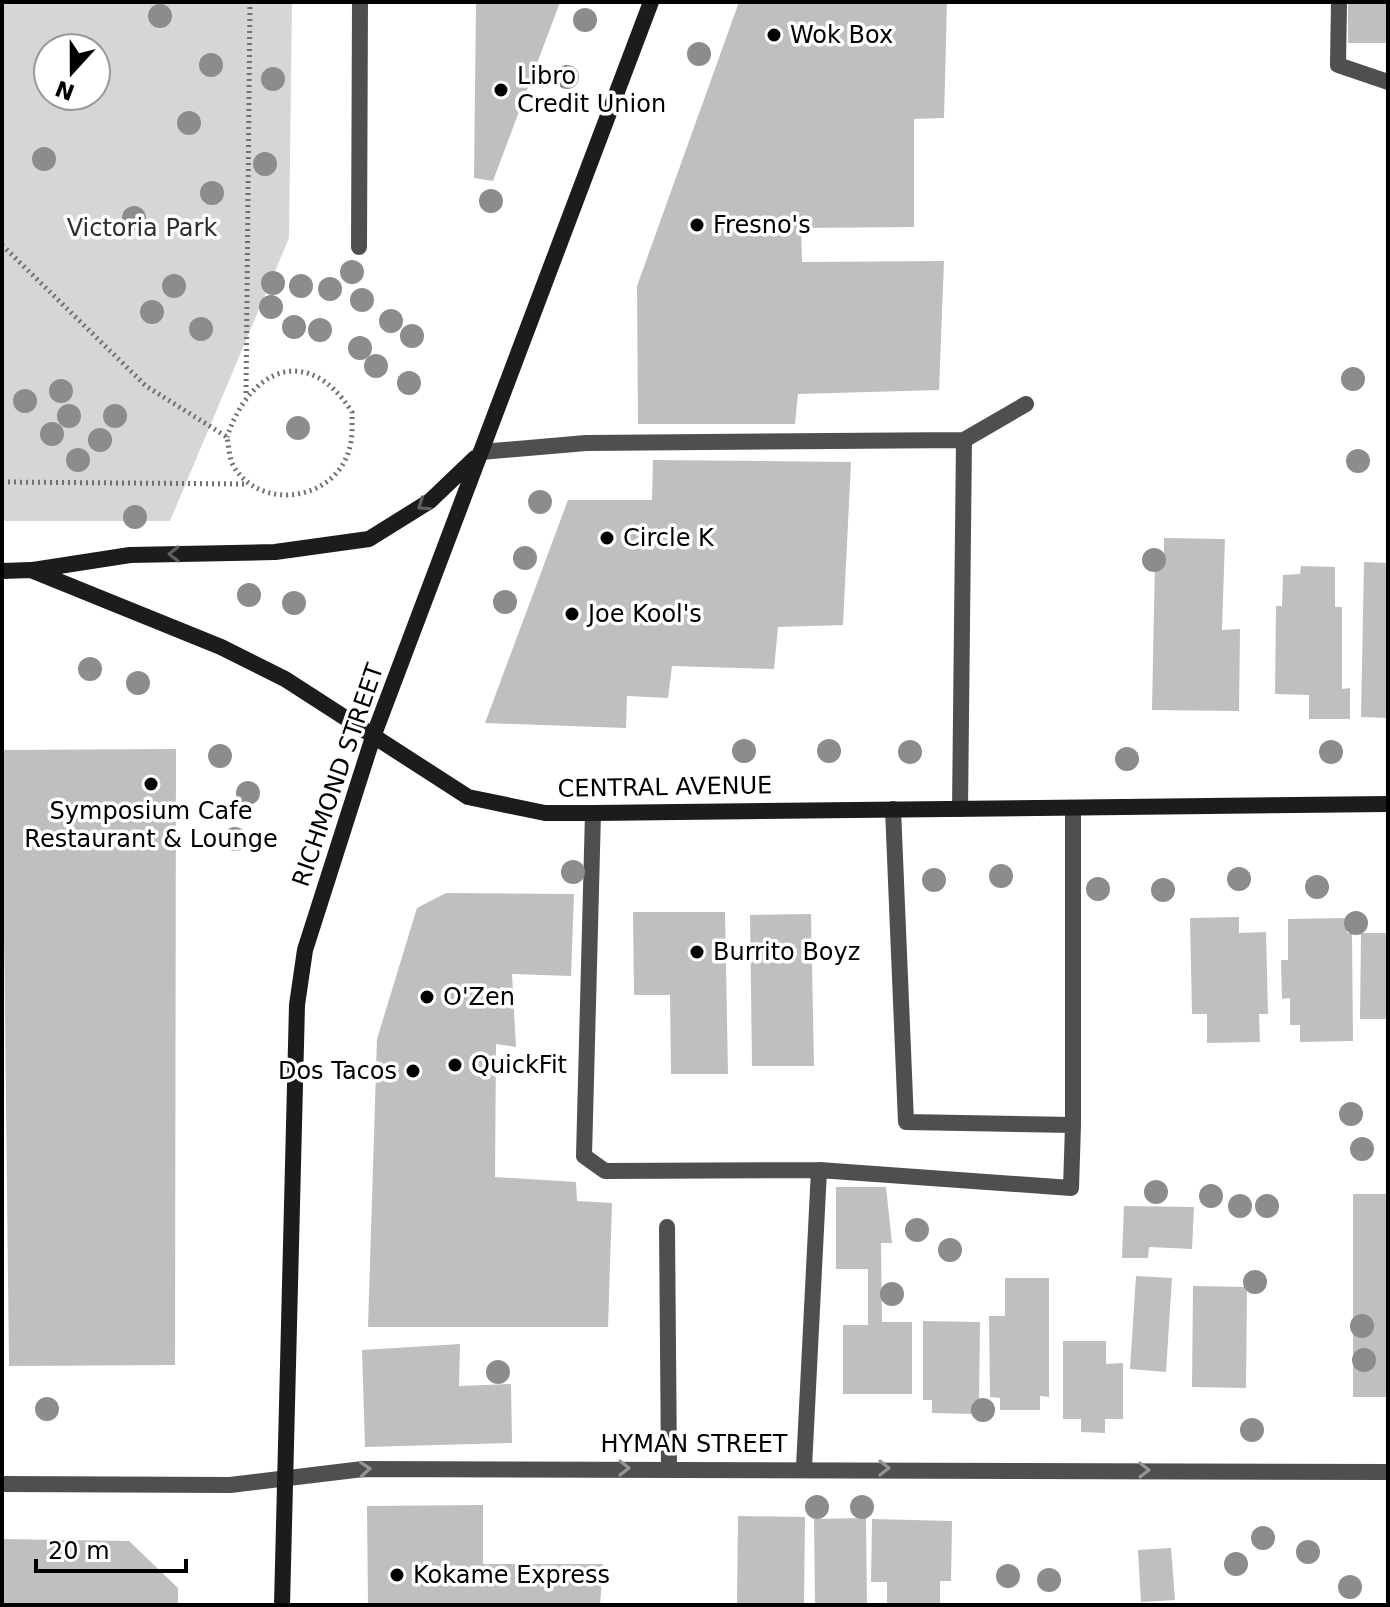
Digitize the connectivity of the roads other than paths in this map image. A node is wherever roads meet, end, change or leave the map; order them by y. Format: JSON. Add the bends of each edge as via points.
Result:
{"nodes":[{"id":1,"x":360,"y":2,"type":"edge"},
{"id":2,"x":651,"y":2,"type":"edge"},
{"id":3,"x":1339,"y":2,"type":"edge"},
{"id":4,"x":1388,"y":82,"type":"edge"},
{"id":5,"x":359,"y":247,"type":"dead end"},
{"id":6,"x":1026,"y":404,"type":"dead end"},
{"id":7,"x":964,"y":440,"type":"junction"},
{"id":8,"x":481,"y":452,"type":"junction"},
{"id":9,"x":31,"y":570,"type":"junction"},
{"id":10,"x":2,"y":571,"type":"edge"},
{"id":11,"x":373,"y":737,"type":"junction"},
{"id":12,"x":1388,"y":804,"type":"edge"},
{"id":13,"x":1073,"y":808,"type":"junction"},
{"id":14,"x":893,"y":809,"type":"junction"},
{"id":15,"x":960,"y":809,"type":"junction"},
{"id":16,"x":593,"y":813,"type":"junction"},
{"id":17,"x":1073,"y":1125,"type":"junction"},
{"id":18,"x":819,"y":1170,"type":"junction"},
{"id":19,"x":667,"y":1227,"type":"dead end"},
{"id":20,"x":804,"y":1467,"type":"junction"},
{"id":21,"x":669,"y":1468,"type":"junction"},
{"id":22,"x":1388,"y":1472,"type":"edge"},
{"id":23,"x":287,"y":1479,"type":"junction"},
{"id":24,"x":2,"y":1484,"type":"edge"},
{"id":25,"x":282,"y":1605,"type":"edge"}],
"edges":[{"from":1,"to":5,"type":"street"},
{"from":2,"to":8,"type":"street","name":"RICHMOND STREET"},
{"from":3,"to":4,"type":"street","via":[[1338,65]]},
{"from":6,"to":7,"type":"street"},
{"from":7,"to":8,"type":"street","via":[[586,443]]},
{"from":7,"to":15,"type":"street"},
{"from":8,"to":9,"type":"street","one_way":true,"via":[[430,501],[369,539],[275,552],[130,555]]},
{"from":8,"to":11,"type":"street","name":"RICHMOND STREET"},
{"from":9,"to":10,"type":"street","name":"CENTRAL AVENUE"},
{"from":9,"to":11,"type":"street","name":"CENTRAL AVENUE","via":[[221,647],[285,679]]},
{"from":11,"to":16,"type":"street","name":"CENTRAL AVENUE","via":[[468,797],[545,813]]},
{"from":11,"to":23,"type":"street","name":"RICHMOND STREET","via":[[305,950],[297,1005]]},
{"from":12,"to":13,"type":"street","name":"CENTRAL AVENUE"},
{"from":13,"to":15,"type":"street","name":"CENTRAL AVENUE"},
{"from":13,"to":17,"type":"street"},
{"from":14,"to":15,"type":"street","name":"CENTRAL AVENUE"},
{"from":14,"to":16,"type":"street","name":"CENTRAL AVENUE"},
{"from":14,"to":17,"type":"street","via":[[906,1122]]},
{"from":16,"to":18,"type":"street","via":[[584,1156],[605,1171]]},
{"from":17,"to":18,"type":"street","via":[[1071,1188]]},
{"from":18,"to":20,"type":"street"},
{"from":19,"to":21,"type":"street"},
{"from":20,"to":21,"type":"street","name":"HYMAN STREET"},
{"from":20,"to":22,"type":"street","name":"HYMAN STREET","one_way":true},
{"from":23,"to":21,"type":"street","name":"HYMAN STREET","one_way":true,"via":[[363,1469]]},
{"from":23,"to":24,"type":"street","name":"HYMAN STREET","via":[[230,1485]]},
{"from":23,"to":25,"type":"street","name":"RICHMOND STREET"}]}
